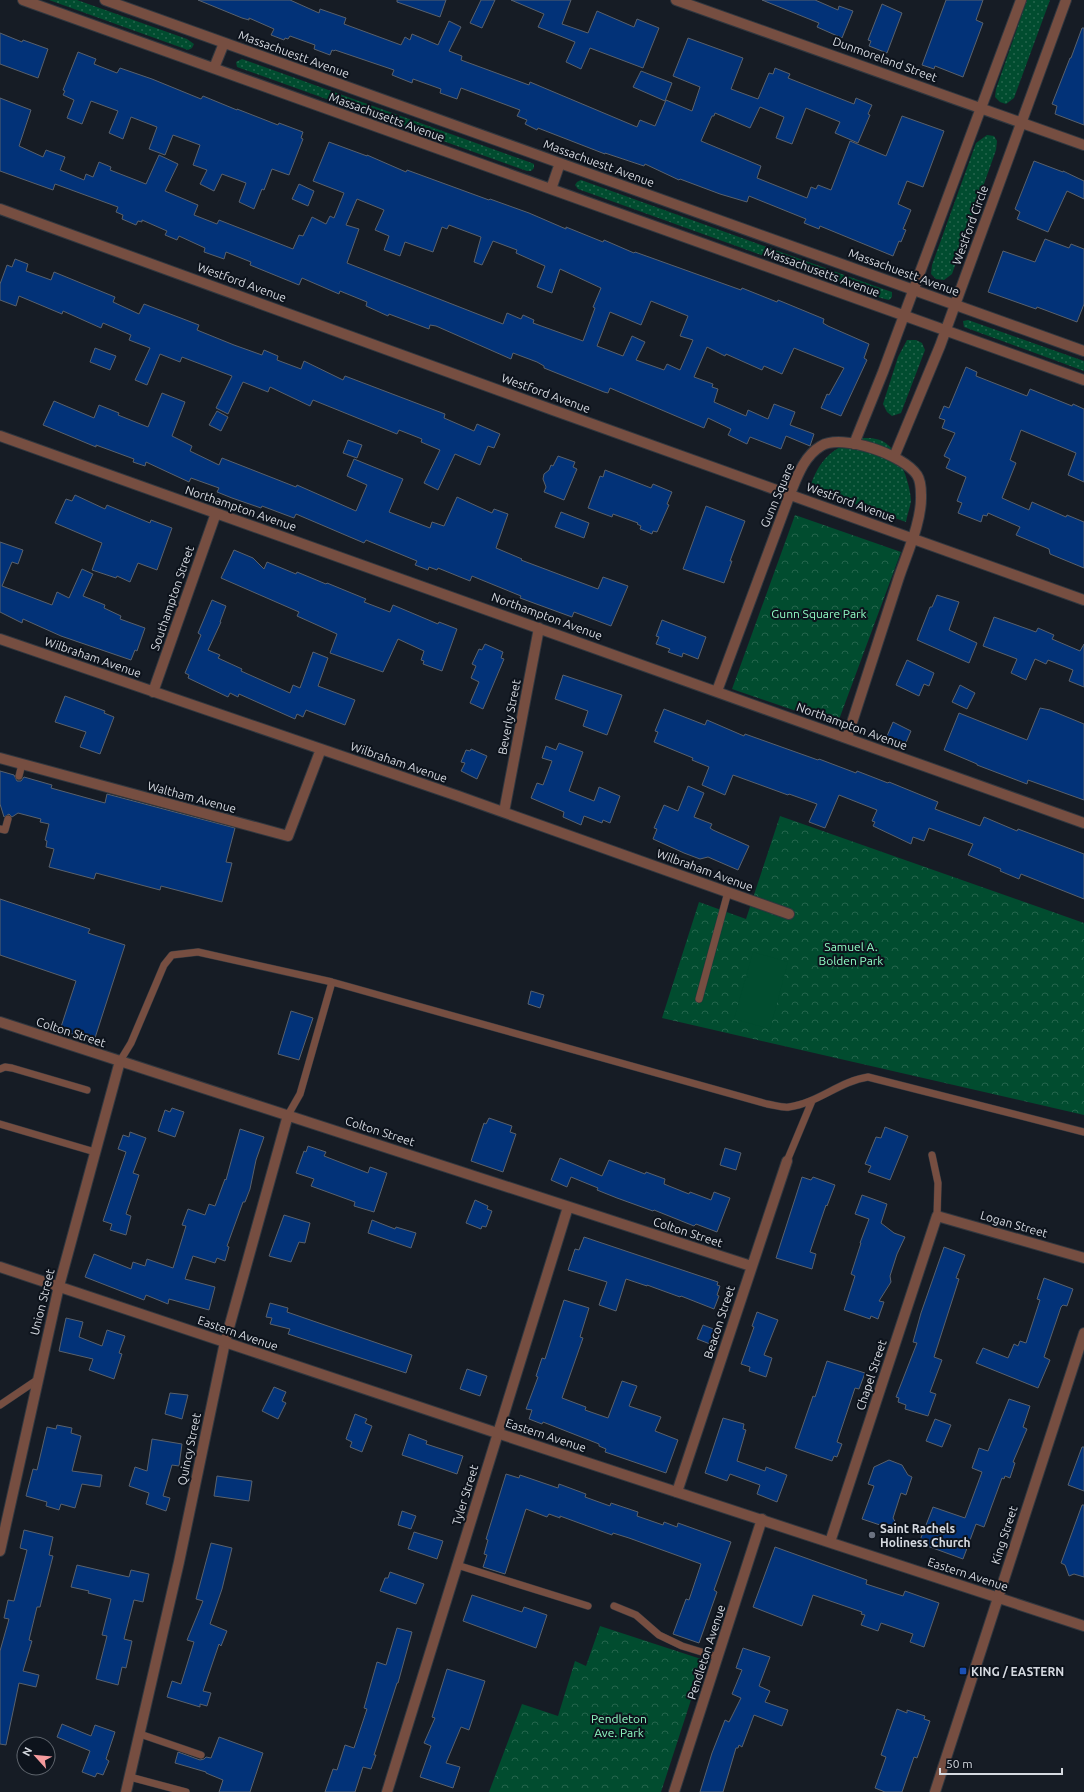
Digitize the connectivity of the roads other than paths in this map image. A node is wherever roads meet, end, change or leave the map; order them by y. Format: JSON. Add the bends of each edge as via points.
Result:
{"nodes":[{"id":1,"x":23,"y":0,"type":"edge"},
{"id":2,"x":104,"y":0,"type":"edge"},
{"id":3,"x":676,"y":0,"type":"edge"},
{"id":4,"x":1021,"y":0,"type":"edge"},
{"id":5,"x":1066,"y":0,"type":"edge"},
{"id":6,"x":224,"y":43,"type":"junction"},
{"id":7,"x":214,"y":68,"type":"junction"},
{"id":8,"x":981,"y":108,"type":"junction"},
{"id":9,"x":1022,"y":122,"type":"junction"},
{"id":10,"x":1084,"y":145,"type":"edge"},
{"id":11,"x":560,"y":163,"type":"junction"},
{"id":12,"x":551,"y":189,"type":"junction"},
{"id":13,"x":0,"y":208,"type":"edge"},
{"id":14,"x":914,"y":289,"type":"junction"},
{"id":15,"x":955,"y":304,"type":"junction"},
{"id":16,"x":903,"y":316,"type":"junction"},
{"id":17,"x":946,"y":330,"type":"junction"},
{"id":18,"x":1084,"y":351,"type":"edge"},
{"id":19,"x":1084,"y":380,"type":"edge"},
{"id":20,"x":0,"y":436,"type":"edge"},
{"id":21,"x":854,"y":444,"type":"junction"},
{"id":22,"x":894,"y":457,"type":"junction"},
{"id":23,"x":790,"y":494,"type":"junction"},
{"id":24,"x":216,"y":513,"type":"junction"},
{"id":25,"x":912,"y":538,"type":"junction"},
{"id":26,"x":1084,"y":600,"type":"edge"},
{"id":27,"x":539,"y":628,"type":"junction"},
{"id":28,"x":0,"y":639,"type":"edge"},
{"id":29,"x":717,"y":691,"type":"junction"},
{"id":30,"x":153,"y":692,"type":"junction"},
{"id":31,"x":847,"y":738,"type":"junction"},
{"id":32,"x":321,"y":749,"type":"junction"},
{"id":33,"x":0,"y":758,"type":"edge"},
{"id":34,"x":22,"y":764,"type":"junction"},
{"id":35,"x":19,"y":776,"type":"dead end"},
{"id":36,"x":504,"y":812,"type":"junction"},
{"id":37,"x":8,"y":819,"type":"dead end"},
{"id":38,"x":1084,"y":823,"type":"edge"},
{"id":39,"x":0,"y":829,"type":"edge"},
{"id":40,"x":728,"y":892,"type":"junction"},
{"id":41,"x":789,"y":914,"type":"dead end"},
{"id":42,"x":332,"y":982,"type":"junction"},
{"id":43,"x":698,"y":999,"type":"dead end"},
{"id":44,"x":0,"y":1022,"type":"edge"},
{"id":45,"x":120,"y":1061,"type":"junction"},
{"id":46,"x":0,"y":1068,"type":"edge"},
{"id":47,"x":87,"y":1090,"type":"dead end"},
{"id":48,"x":812,"y":1101,"type":"junction"},
{"id":49,"x":288,"y":1115,"type":"junction"},
{"id":50,"x":0,"y":1124,"type":"edge"},
{"id":51,"x":1084,"y":1132,"type":"edge"},
{"id":52,"x":95,"y":1152,"type":"junction"},
{"id":53,"x":932,"y":1155,"type":"dead end"},
{"id":54,"x":787,"y":1161,"type":"joint"},
{"id":55,"x":568,"y":1207,"type":"junction"},
{"id":56,"x":937,"y":1216,"type":"junction"},
{"id":57,"x":1084,"y":1258,"type":"edge"},
{"id":58,"x":751,"y":1266,"type":"junction"},
{"id":59,"x":0,"y":1267,"type":"edge"},
{"id":60,"x":59,"y":1286,"type":"junction"},
{"id":61,"x":1084,"y":1333,"type":"edge"},
{"id":62,"x":225,"y":1342,"type":"junction"},
{"id":63,"x":37,"y":1380,"type":"junction"},
{"id":64,"x":0,"y":1405,"type":"edge"},
{"id":65,"x":497,"y":1433,"type":"junction"},
{"id":66,"x":677,"y":1492,"type":"junction"},
{"id":67,"x":762,"y":1519,"type":"junction"},
{"id":68,"x":830,"y":1542,"type":"junction"},
{"id":69,"x":0,"y":1551,"type":"edge"},
{"id":70,"x":457,"y":1565,"type":"junction"},
{"id":71,"x":998,"y":1597,"type":"junction"},
{"id":72,"x":588,"y":1606,"type":"dead end"},
{"id":73,"x":614,"y":1606,"type":"dead end"},
{"id":74,"x":1084,"y":1626,"type":"edge"},
{"id":75,"x":718,"y":1657,"type":"junction"},
{"id":76,"x":140,"y":1734,"type":"junction"},
{"id":77,"x":201,"y":1755,"type":"dead end"},
{"id":78,"x":130,"y":1778,"type":"junction"},
{"id":79,"x":126,"y":1792,"type":"edge"},
{"id":80,"x":186,"y":1792,"type":"edge"},
{"id":81,"x":387,"y":1792,"type":"edge"},
{"id":82,"x":674,"y":1792,"type":"edge"},
{"id":83,"x":935,"y":1792,"type":"edge"}],
"edges":[{"from":1,"to":7,"type":"street","name":"Massachusetts Avenue"},
{"from":2,"to":6,"type":"street","name":"Massachuestt Avenue"},
{"from":3,"to":8,"type":"street","name":"Dunmoreland Street"},
{"from":4,"to":8,"type":"street"},
{"from":5,"to":9,"type":"street","name":"Westford Circle"},
{"from":6,"to":7,"type":"street"},
{"from":6,"to":11,"type":"street","name":"Massachuestt Avenue"},
{"from":7,"to":12,"type":"street","name":"Massachusetts Avenue"},
{"from":8,"to":9,"type":"street","name":"Dunmoreland Street"},
{"from":8,"to":14,"type":"street"},
{"from":9,"to":10,"type":"street","name":"Dunmoreland Street"},
{"from":9,"to":15,"type":"street","name":"Westford Circle"},
{"from":11,"to":12,"type":"street"},
{"from":11,"to":14,"type":"street","name":"Massachuestt Avenue"},
{"from":12,"to":16,"type":"street","name":"Massachusetts Avenue"},
{"from":13,"to":23,"type":"street","name":"Westford Avenue","via":[[546,408]]},
{"from":14,"to":15,"type":"street","name":"Massachuestt Avenue"},
{"from":14,"to":16,"type":"street"},
{"from":15,"to":17,"type":"street","name":"Westford Circle"},
{"from":15,"to":18,"type":"street","name":"Massachuestt Avenue"},
{"from":16,"to":17,"type":"street","name":"Massachusetts Avenue"},
{"from":16,"to":21,"type":"street"},
{"from":17,"to":19,"type":"street","name":"Massachusetts Avenue"},
{"from":17,"to":22,"type":"street","name":"Westford Circle"},
{"from":20,"to":24,"type":"street","name":"Northampton Avenue"},
{"from":21,"to":22,"type":"street","name":"Gunn Square"},
{"from":21,"to":23,"type":"street","name":"Gunn Square","via":[[828,443],[816,449],[800,471]]},
{"from":22,"to":25,"type":"street","name":"Gunn Square","via":[[914,471],[920,483],[921,504]]},
{"from":23,"to":25,"type":"street","name":"Westford Avenue"},
{"from":23,"to":29,"type":"street","name":"Gunn Square"},
{"from":24,"to":27,"type":"street","name":"Northampton Avenue"},
{"from":24,"to":30,"type":"street","name":"Southampton Street"},
{"from":25,"to":26,"type":"street","name":"Westford Avenue"},
{"from":25,"to":31,"type":"street","name":"Gunn Square"},
{"from":27,"to":29,"type":"street","name":"Northampton Avenue"},
{"from":27,"to":36,"type":"street","name":"Beverly Street"},
{"from":28,"to":30,"type":"street","name":"Wilbraham Avenue"},
{"from":29,"to":31,"type":"street","name":"Northampton Avenue"},
{"from":30,"to":32,"type":"street","name":"Wilbraham Avenue"},
{"from":31,"to":38,"type":"street","name":"Northampton Avenue"},
{"from":32,"to":34,"type":"street","name":"Waltham Avenue","via":[[288,836]]},
{"from":32,"to":36,"type":"street","name":"Wilbraham Avenue"},
{"from":33,"to":34,"type":"street","name":"Waltham Avenue"},
{"from":34,"to":35,"type":"lane"},
{"from":36,"to":40,"type":"street","name":"Wilbraham Avenue"},
{"from":37,"to":39,"type":"lane","via":[[5,830]]},
{"from":40,"to":41,"type":"street","name":"Wilbraham Avenue"},
{"from":40,"to":43,"type":"lane"},
{"from":42,"to":45,"type":"lane","via":[[198,952],[172,955],[164,965]]},
{"from":42,"to":48,"type":"lane","via":[[768,1104],[788,1108]]},
{"from":42,"to":49,"type":"lane","via":[[300,1094]]},
{"from":44,"to":45,"type":"street","name":"Colton Street"},
{"from":45,"to":49,"type":"street","name":"Colton Street"},
{"from":45,"to":52,"type":"street","name":"Union Street"},
{"from":46,"to":47,"type":"lane","via":[[12,1068]]},
{"from":48,"to":51,"type":"lane","via":[[856,1079],[868,1077]]},
{"from":48,"to":54,"type":"lane"},
{"from":49,"to":55,"type":"street","name":"Colton Street"},
{"from":49,"to":62,"type":"street","name":"Quincy Street"},
{"from":50,"to":52,"type":"lane"},
{"from":52,"to":60,"type":"street","name":"Union Street"},
{"from":53,"to":56,"type":"lane","via":[[938,1183]]},
{"from":54,"to":58,"type":"street","name":"Beacon Street"},
{"from":55,"to":58,"type":"street","name":"Colton Street"},
{"from":55,"to":65,"type":"street","name":"Tyler Street"},
{"from":56,"to":57,"type":"street","name":"Logan Street"},
{"from":56,"to":68,"type":"street","name":"Chapel Street"},
{"from":58,"to":66,"type":"street","name":"Beacon Street"},
{"from":59,"to":60,"type":"street","name":"Eastern Avenue"},
{"from":60,"to":62,"type":"street","name":"Eastern Avenue"},
{"from":60,"to":63,"type":"street","name":"Union Street"},
{"from":61,"to":71,"type":"street","name":"King Street"},
{"from":62,"to":65,"type":"street","name":"Eastern Avenue"},
{"from":62,"to":76,"type":"street","name":"Quincy Street"},
{"from":63,"to":64,"type":"lane"},
{"from":63,"to":69,"type":"street","name":"Union Street"},
{"from":65,"to":66,"type":"street","name":"Eastern Avenue"},
{"from":65,"to":70,"type":"street","name":"Tyler Street"},
{"from":66,"to":67,"type":"street","name":"Eastern Avenue"},
{"from":67,"to":68,"type":"street","name":"Eastern Avenue"},
{"from":67,"to":75,"type":"street","name":"Pendleton Avenue"},
{"from":68,"to":71,"type":"street","name":"Eastern Avenue"},
{"from":70,"to":72,"type":"lane"},
{"from":70,"to":81,"type":"street","name":"Tyler Street"},
{"from":71,"to":74,"type":"street","name":"Eastern Avenue"},
{"from":71,"to":83,"type":"street","name":"King Street"},
{"from":73,"to":75,"type":"lane","via":[[636,1615],[659,1635],[682,1646]]},
{"from":75,"to":82,"type":"street","name":"Pendleton Avenue"},
{"from":76,"to":77,"type":"lane"},
{"from":76,"to":78,"type":"street","name":"Quincy Street"},
{"from":78,"to":79,"type":"street","name":"Quincy Street"},
{"from":78,"to":80,"type":"lane"}]}
